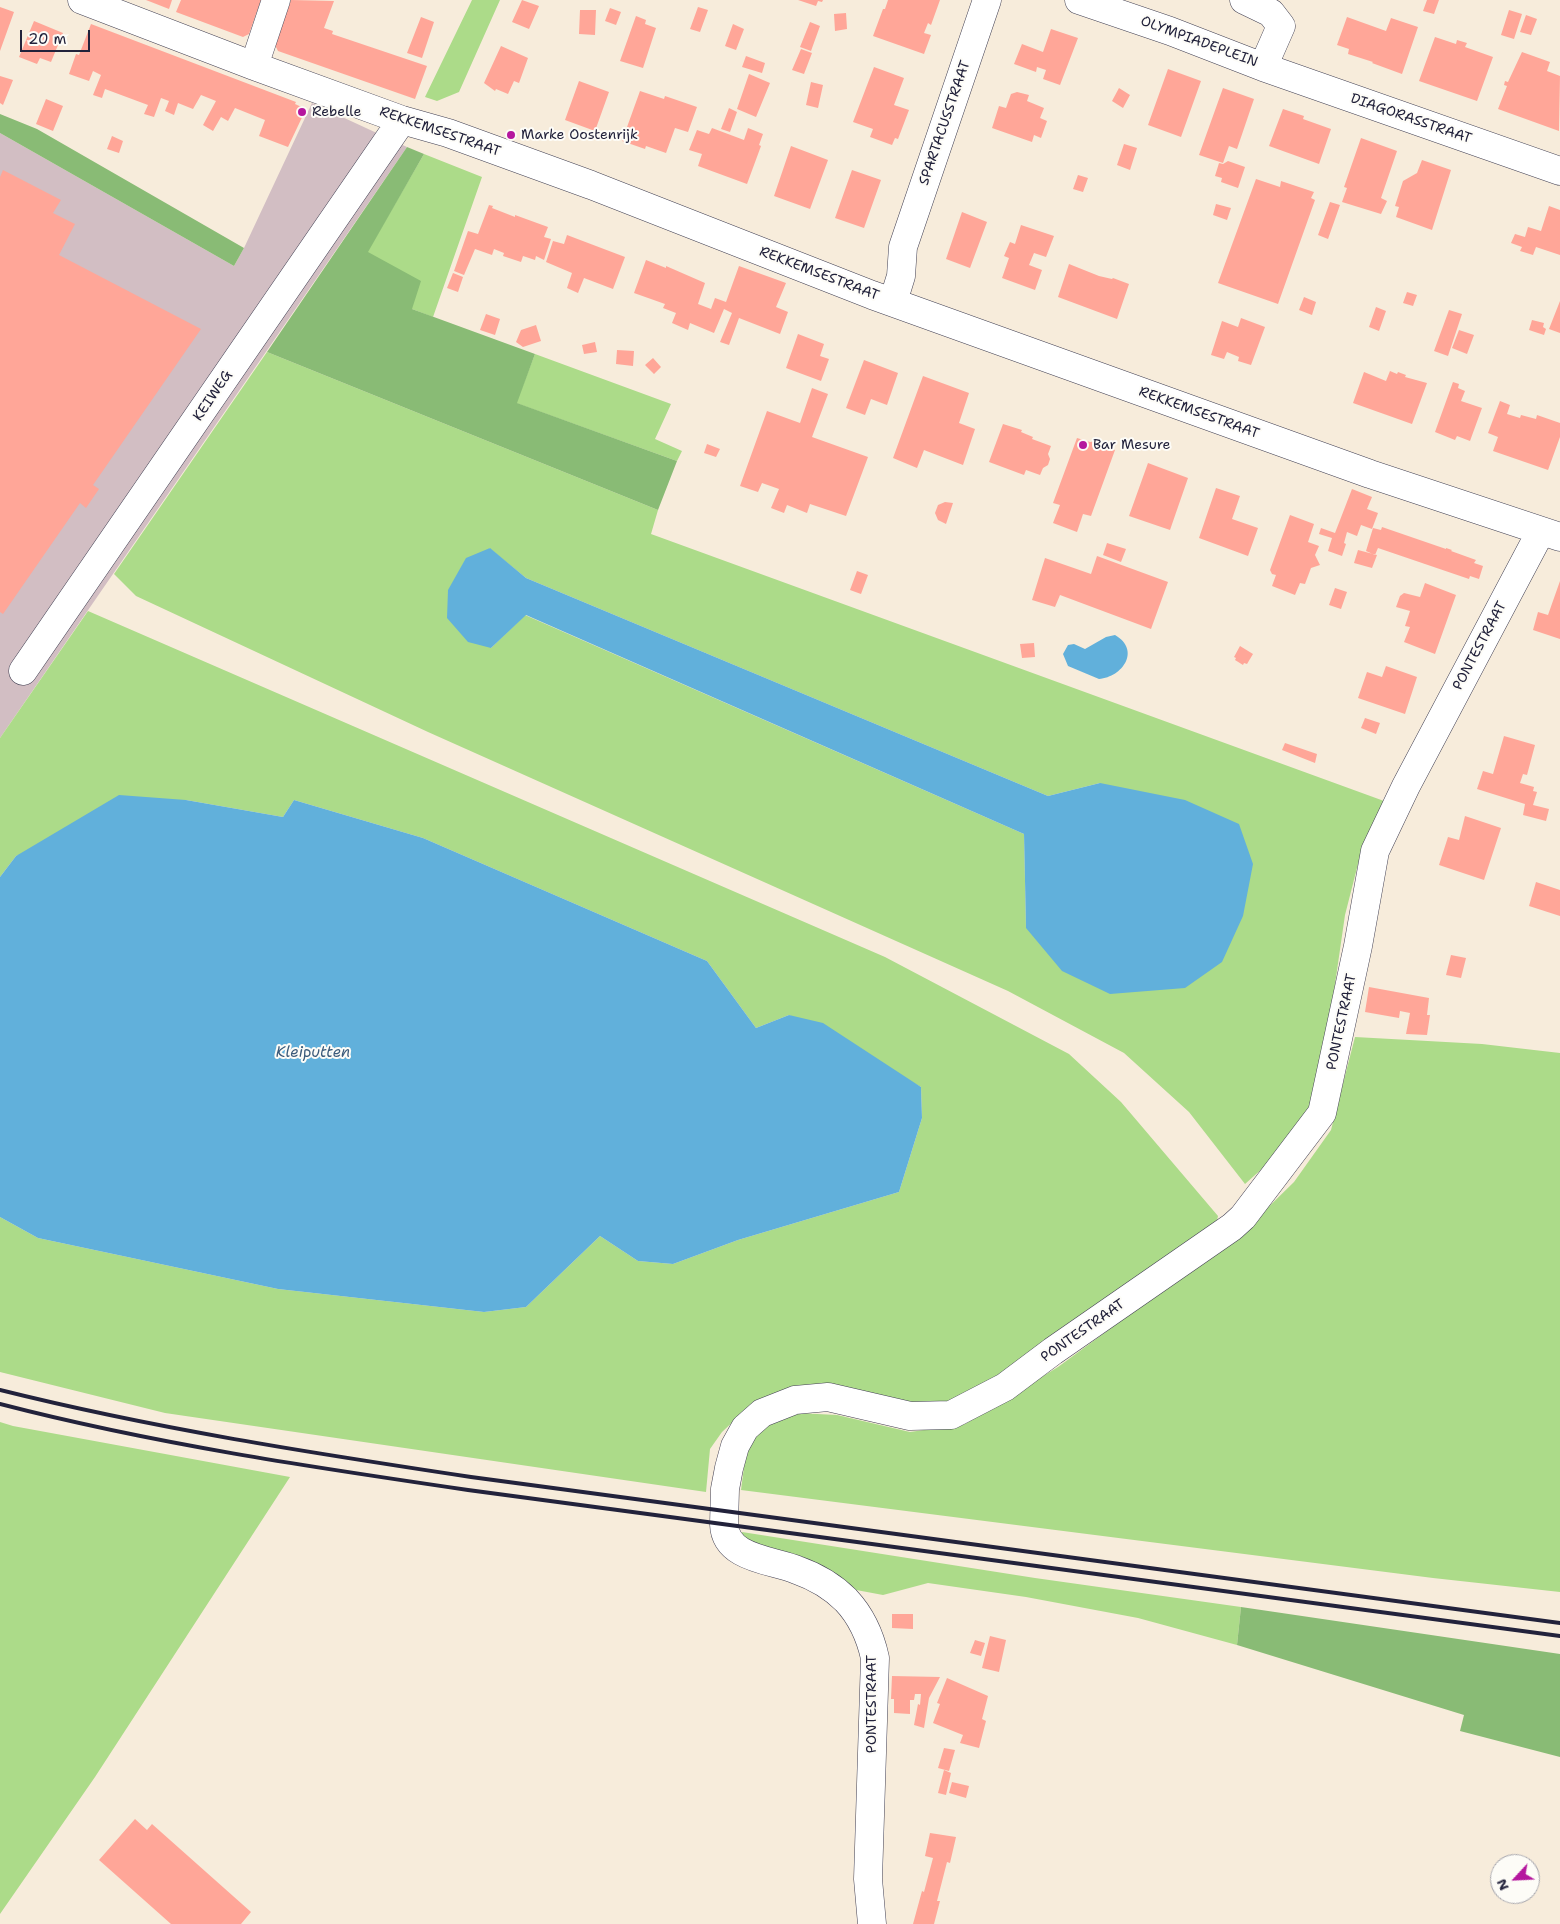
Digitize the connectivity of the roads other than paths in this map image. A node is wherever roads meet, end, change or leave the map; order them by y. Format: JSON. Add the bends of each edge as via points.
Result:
{"nodes":[{"id":1,"x":82,"y":0,"type":"edge"},
{"id":2,"x":276,"y":0,"type":"edge"},
{"id":3,"x":987,"y":0,"type":"edge"},
{"id":4,"x":1079,"y":0,"type":"edge"},
{"id":5,"x":1244,"y":0,"type":"edge"},
{"id":6,"x":254,"y":66,"type":"junction"},
{"id":7,"x":1263,"y":66,"type":"junction"},
{"id":8,"x":402,"y":120,"type":"junction"},
{"id":9,"x":1560,"y":171,"type":"edge"},
{"id":10,"x":883,"y":298,"type":"junction"},
{"id":11,"x":1550,"y":534,"type":"edge"},
{"id":12,"x":23,"y":671,"type":"dead end"},
{"id":13,"x":872,"y":1924,"type":"edge"}],
"edges":[{"from":1,"to":6,"type":"street","name":"REKKEMSESTRAAT"},
{"from":2,"to":6,"type":"street"},
{"from":3,"to":10,"type":"street","name":"SPARTACUSSTRAAT","via":[[903,247],[883,270]]},
{"from":4,"to":7,"type":"street","name":"OLYMPIADEPLEIN"},
{"from":5,"to":7,"type":"street","name":"OLYMPIADEPLEIN","via":[[1271,13],[1281,26]]},
{"from":6,"to":8,"type":"street","name":"REKKEMSESTRAAT"},
{"from":7,"to":9,"type":"street","name":"DIAGORASSTRAAT"},
{"from":8,"to":10,"type":"street","name":"REKKEMSESTRAAT","via":[[591,185]]},
{"from":8,"to":12,"type":"street","name":"KEIWEG"},
{"from":10,"to":11,"type":"street","name":"REKKEMSESTRAAT","via":[[1370,474]]},
{"from":11,"to":13,"type":"street","name":"PONTESTRAAT","via":[[1406,786],[1375,851],[1322,1113],[1243,1217],[1005,1387],[951,1415],[910,1416],[828,1397],[795,1400],[762,1414],[745,1428],[735,1446],[728,1468],[724,1529],[736,1549],[814,1578],[845,1599],[869,1635],[875,1658],[868,1880]]}]}
